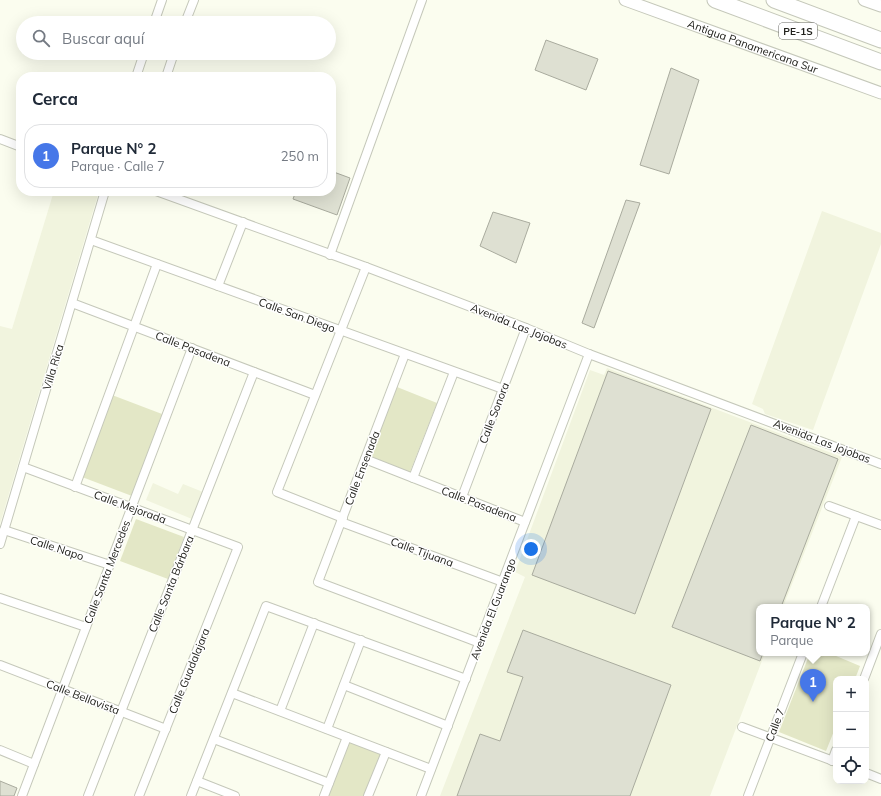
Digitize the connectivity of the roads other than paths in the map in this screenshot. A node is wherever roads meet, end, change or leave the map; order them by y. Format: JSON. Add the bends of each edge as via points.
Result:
{"nodes":[{"id":1,"x":162,"y":0,"type":"edge"},
{"id":2,"x":194,"y":0,"type":"edge"},
{"id":3,"x":422,"y":0,"type":"edge"},
{"id":4,"x":626,"y":0,"type":"edge"},
{"id":5,"x":714,"y":0,"type":"edge"},
{"id":6,"x":774,"y":0,"type":"edge"},
{"id":7,"x":864,"y":0,"type":"edge"},
{"id":8,"x":881,"y":6,"type":"edge"},
{"id":9,"x":156,"y":16,"type":"edge"},
{"id":10,"x":188,"y":16,"type":"edge"},
{"id":11,"x":881,"y":40,"type":"edge"},
{"id":12,"x":142,"y":60,"type":"edge"},
{"id":13,"x":172,"y":60,"type":"edge"},
{"id":14,"x":881,"y":62,"type":"edge"},
{"id":15,"x":138,"y":72,"type":"edge"},
{"id":16,"x":168,"y":72,"type":"edge"},
{"id":17,"x":881,"y":93,"type":"edge"},
{"id":18,"x":0,"y":139,"type":"edge"},
{"id":19,"x":16,"y":145,"type":"edge"},
{"id":20,"x":103,"y":196,"type":"edge"},
{"id":21,"x":170,"y":196,"type":"edge"},
{"id":22,"x":243,"y":222,"type":"junction"},
{"id":23,"x":90,"y":240,"type":"junction"},
{"id":24,"x":330,"y":255,"type":"junction"},
{"id":25,"x":157,"y":264,"type":"junction"},
{"id":26,"x":366,"y":267,"type":"junction"},
{"id":27,"x":218,"y":286,"type":"junction"},
{"id":28,"x":72,"y":303,"type":"junction"},
{"id":29,"x":134,"y":326,"type":"junction"},
{"id":30,"x":526,"y":328,"type":"junction"},
{"id":31,"x":340,"y":331,"type":"junction"},
{"id":32,"x":192,"y":348,"type":"junction"},
{"id":33,"x":405,"y":354,"type":"junction"},
{"id":34,"x":589,"y":354,"type":"junction"},
{"id":35,"x":254,"y":372,"type":"junction"},
{"id":36,"x":454,"y":372,"type":"junction"},
{"id":37,"x":503,"y":389,"type":"junction"},
{"id":38,"x":315,"y":395,"type":"junction"},
{"id":39,"x":365,"y":459,"type":"junction"},
{"id":40,"x":881,"y":464,"type":"edge"},
{"id":41,"x":23,"y":467,"type":"junction"},
{"id":42,"x":413,"y":478,"type":"junction"},
{"id":43,"x":75,"y":487,"type":"junction"},
{"id":44,"x":462,"y":497,"type":"junction"},
{"id":45,"x":829,"y":506,"type":"dead end"},
{"id":46,"x":131,"y":507,"type":"junction"},
{"id":47,"x":856,"y":516,"type":"junction"},
{"id":48,"x":342,"y":520,"type":"junction"},
{"id":49,"x":526,"y":522,"type":"junction"},
{"id":50,"x":881,"y":525,"type":"edge"},
{"id":51,"x":4,"y":530,"type":"junction"},
{"id":52,"x":192,"y":530,"type":"junction"},
{"id":53,"x":0,"y":544,"type":"edge"},
{"id":54,"x":238,"y":547,"type":"joint"},
{"id":55,"x":110,"y":565,"type":"junction"},
{"id":56,"x":503,"y":582,"type":"junction"},
{"id":57,"x":0,"y":598,"type":"edge"},
{"id":58,"x":822,"y":604,"type":"edge"},
{"id":59,"x":314,"y":623,"type":"junction"},
{"id":60,"x":86,"y":627,"type":"junction"},
{"id":61,"x":881,"y":634,"type":"edge"},
{"id":62,"x":360,"y":640,"type":"junction"},
{"id":63,"x":480,"y":643,"type":"junction"},
{"id":64,"x":802,"y":656,"type":"edge"},
{"id":65,"x":0,"y":665,"type":"edge"},
{"id":66,"x":865,"y":676,"type":"edge"},
{"id":67,"x":466,"y":679,"type":"junction"},
{"id":68,"x":344,"y":685,"type":"junction"},
{"id":69,"x":62,"y":689,"type":"junction"},
{"id":70,"x":232,"y":693,"type":"junction"},
{"id":71,"x":120,"y":711,"type":"junction"},
{"id":72,"x":280,"y":711,"type":"junction"},
{"id":73,"x":448,"y":726,"type":"junction"},
{"id":74,"x":742,"y":727,"type":"dead end"},
{"id":75,"x":166,"y":729,"type":"junction"},
{"id":76,"x":327,"y":729,"type":"junction"},
{"id":77,"x":347,"y":737,"type":"junction"},
{"id":78,"x":770,"y":738,"type":"junction"},
{"id":79,"x":214,"y":739,"type":"junction"},
{"id":80,"x":0,"y":750,"type":"edge"},
{"id":81,"x":386,"y":752,"type":"junction"},
{"id":82,"x":833,"y":761,"type":"edge"},
{"id":83,"x":34,"y":764,"type":"junction"},
{"id":84,"x":431,"y":769,"type":"junction"},
{"id":85,"x":869,"y":774,"type":"edge"},
{"id":86,"x":881,"y":779,"type":"edge"},
{"id":87,"x":197,"y":781,"type":"junction"},
{"id":88,"x":329,"y":783,"type":"junction"},
{"id":89,"x":22,"y":796,"type":"edge"},
{"id":90,"x":88,"y":796,"type":"edge"},
{"id":91,"x":139,"y":796,"type":"edge"},
{"id":92,"x":191,"y":796,"type":"edge"},
{"id":93,"x":234,"y":796,"type":"edge"},
{"id":94,"x":324,"y":796,"type":"edge"},
{"id":95,"x":368,"y":796,"type":"edge"},
{"id":96,"x":421,"y":796,"type":"edge"},
{"id":97,"x":748,"y":796,"type":"edge"}],
"edges":[{"from":1,"to":9,"type":"street"},
{"from":2,"to":10,"type":"street"},
{"from":3,"to":24,"type":"street"},
{"from":4,"to":17,"type":"main road","name":"Antigua Panamericana Sur"},
{"from":5,"to":14,"type":"highway","number":"PE-1S"},
{"from":6,"to":11,"type":"highway","number":"PE-1S"},
{"from":7,"to":8,"type":"main road"},
{"from":12,"to":15,"type":"street"},
{"from":13,"to":16,"type":"street"},
{"from":18,"to":19,"type":"street"},
{"from":20,"to":23,"type":"street","name":"Villa Rica"},
{"from":21,"to":22,"type":"street","name":"Avenida Las Jojobas"},
{"from":22,"to":24,"type":"street","name":"Avenida Las Jojobas"},
{"from":22,"to":27,"type":"street"},
{"from":23,"to":25,"type":"street","name":"Calle San Diego"},
{"from":23,"to":28,"type":"street","name":"Villa Rica"},
{"from":24,"to":26,"type":"street","name":"Avenida Las Jojobas"},
{"from":25,"to":27,"type":"street","name":"Calle San Diego"},
{"from":25,"to":29,"type":"street"},
{"from":26,"to":30,"type":"street","name":"Avenida Las Jojobas"},
{"from":26,"to":31,"type":"street"},
{"from":27,"to":31,"type":"street","name":"Calle San Diego"},
{"from":28,"to":29,"type":"street","name":"Calle Pasadena"},
{"from":28,"to":41,"type":"street","name":"Villa Rica"},
{"from":29,"to":32,"type":"street","name":"Calle Pasadena"},
{"from":29,"to":43,"type":"street"},
{"from":30,"to":34,"type":"street","name":"Avenida Las Jojobas"},
{"from":30,"to":37,"type":"street","name":"Calle Sonora"},
{"from":31,"to":33,"type":"street","name":"Calle San Diego"},
{"from":31,"to":38,"type":"street"},
{"from":32,"to":35,"type":"street","name":"Calle Pasadena"},
{"from":32,"to":46,"type":"street","name":"Calle Santa Mercedes"},
{"from":33,"to":36,"type":"street","name":"Calle San Diego"},
{"from":33,"to":39,"type":"street","name":"Calle Ensenada"},
{"from":34,"to":40,"type":"street","name":"Avenida Las Jojobas"},
{"from":34,"to":49,"type":"street","name":"Avenida El Guarango"},
{"from":35,"to":38,"type":"street","name":"Calle Pasadena"},
{"from":35,"to":52,"type":"street","name":"Calle Santa Bárbara"},
{"from":36,"to":37,"type":"street","name":"Calle San Diego"},
{"from":36,"to":42,"type":"street"},
{"from":37,"to":44,"type":"street","name":"Calle Sonora"},
{"from":38,"to":48,"type":"street","name":"Calle Tijuana","via":[[277,492]]},
{"from":39,"to":42,"type":"street","name":"Calle Pasadena"},
{"from":39,"to":48,"type":"street","name":"Calle Ensenada"},
{"from":41,"to":43,"type":"street","name":"Calle Mejorada"},
{"from":41,"to":51,"type":"street","name":"Villa Rica"},
{"from":42,"to":44,"type":"street","name":"Calle Pasadena"},
{"from":43,"to":46,"type":"street","name":"Calle Mejorada"},
{"from":44,"to":49,"type":"street","name":"Calle Pasadena"},
{"from":45,"to":47,"type":"street"},
{"from":46,"to":52,"type":"street","name":"Calle Mejorada"},
{"from":46,"to":55,"type":"street","name":"Calle Santa Mercedes"},
{"from":47,"to":50,"type":"street"},
{"from":47,"to":58,"type":"street"},
{"from":48,"to":56,"type":"street","name":"Calle Tijuana"},
{"from":48,"to":63,"type":"street","name":"Calle Ensenada","via":[[318,582]]},
{"from":49,"to":56,"type":"street","name":"Avenida El Guarango"},
{"from":51,"to":53,"type":"street","name":"Villa Rica"},
{"from":51,"to":55,"type":"street","name":"Calle Napo"},
{"from":52,"to":54,"type":"street","name":"Calle Mejorada"},
{"from":52,"to":71,"type":"street","name":"Calle Santa Bárbara"},
{"from":54,"to":75,"type":"street","name":"Calle Guadalajara"},
{"from":55,"to":60,"type":"street","name":"Calle Santa Mercedes"},
{"from":56,"to":63,"type":"street","name":"Avenida El Guarango"},
{"from":57,"to":60,"type":"street"},
{"from":59,"to":62,"type":"street"},
{"from":59,"to":70,"type":"street","via":[[266,606]]},
{"from":59,"to":72,"type":"street"},
{"from":60,"to":69,"type":"street","name":"Calle Santa Mercedes"},
{"from":61,"to":66,"type":"street"},
{"from":62,"to":67,"type":"street"},
{"from":62,"to":68,"type":"street"},
{"from":63,"to":67,"type":"street","name":"Avenida El Guarango"},
{"from":64,"to":78,"type":"street","name":"Calle 7"},
{"from":65,"to":69,"type":"street","name":"Calle Bellavista"},
{"from":67,"to":73,"type":"street","name":"Avenida El Guarango"},
{"from":68,"to":73,"type":"street"},
{"from":68,"to":76,"type":"street"},
{"from":69,"to":71,"type":"street","name":"Calle Bellavista"},
{"from":69,"to":83,"type":"street","name":"Calle Santa Mercedes"},
{"from":70,"to":72,"type":"street"},
{"from":70,"to":79,"type":"street"},
{"from":71,"to":75,"type":"street","name":"Calle Bellavista"},
{"from":71,"to":90,"type":"street","name":"Calle Santa Bárbara"},
{"from":72,"to":76,"type":"street"},
{"from":73,"to":84,"type":"street","name":"Avenida El Guarango"},
{"from":74,"to":78,"type":"street"},
{"from":75,"to":91,"type":"street","name":"Calle Guadalajara"},
{"from":76,"to":77,"type":"street"},
{"from":77,"to":81,"type":"street"},
{"from":77,"to":88,"type":"street"},
{"from":78,"to":82,"type":"street"},
{"from":78,"to":97,"type":"street","name":"Calle 7"},
{"from":79,"to":87,"type":"street"},
{"from":79,"to":88,"type":"street"},
{"from":80,"to":83,"type":"street"},
{"from":81,"to":84,"type":"street"},
{"from":81,"to":95,"type":"street"},
{"from":83,"to":89,"type":"street","name":"Calle Santa Mercedes"},
{"from":84,"to":96,"type":"street","name":"Avenida El Guarango"},
{"from":85,"to":86,"type":"street"},
{"from":87,"to":92,"type":"street"},
{"from":87,"to":93,"type":"street"},
{"from":88,"to":94,"type":"street"}]}
